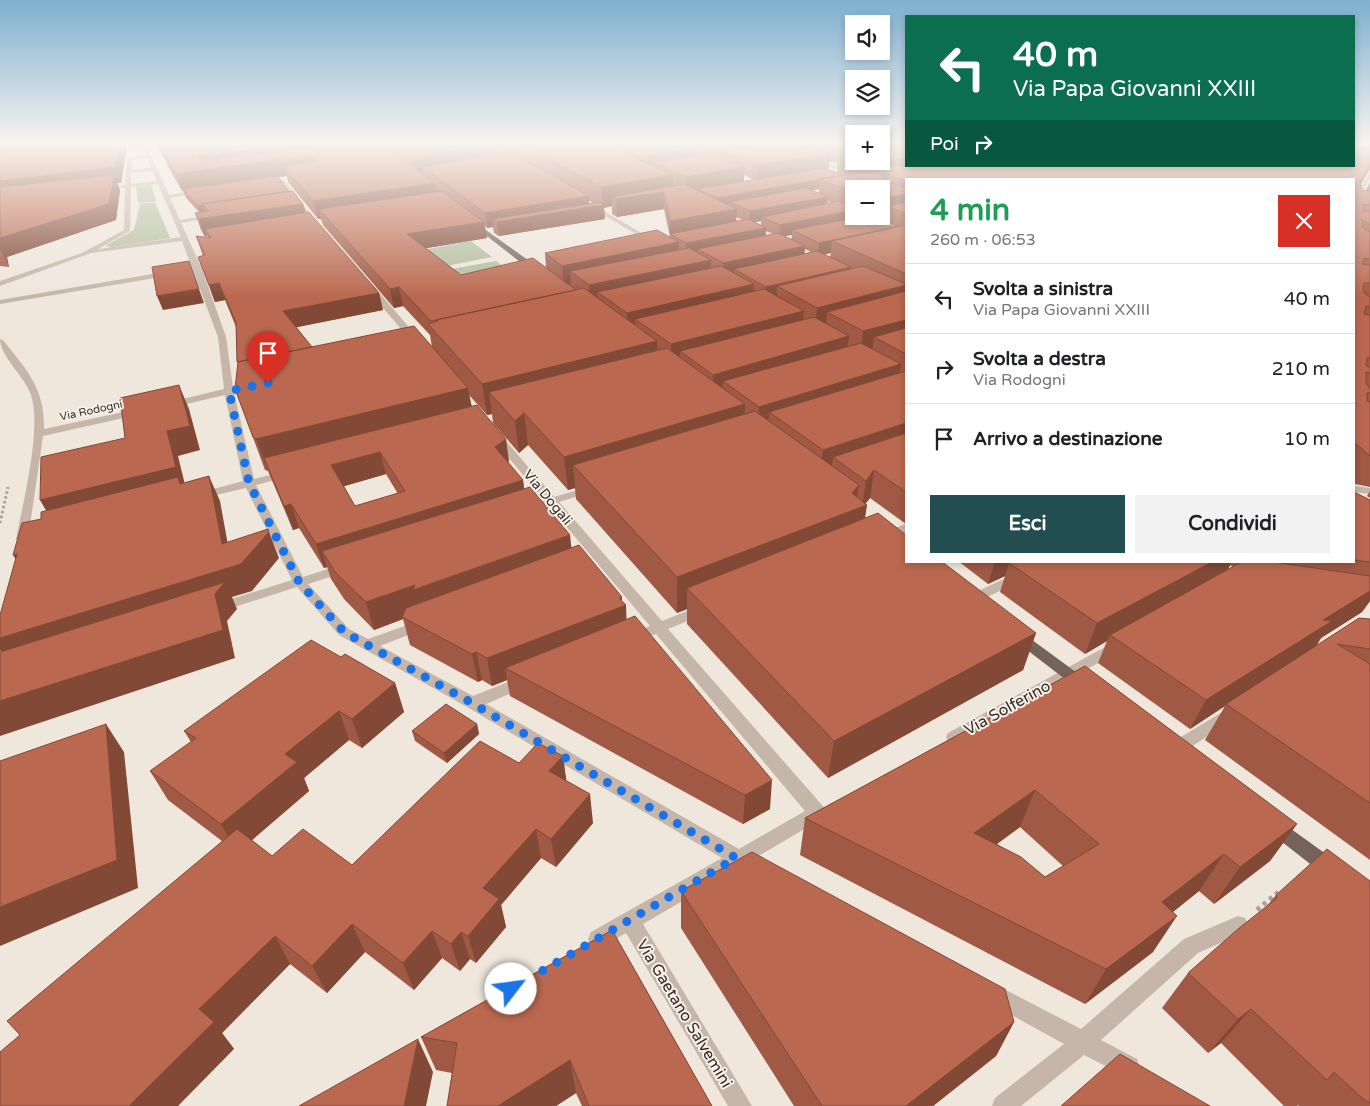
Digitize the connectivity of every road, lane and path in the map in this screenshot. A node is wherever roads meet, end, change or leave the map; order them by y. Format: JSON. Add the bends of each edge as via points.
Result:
{"nodes":[{"id":1,"x":128,"y":195,"type":"edge"},
{"id":2,"x":184,"y":195,"type":"edge"},
{"id":3,"x":289,"y":195,"type":"edge"},
{"id":4,"x":166,"y":197,"type":"joint"},
{"id":5,"x":585,"y":203,"type":"edge"},
{"id":6,"x":1355,"y":204,"type":"edge"},
{"id":7,"x":1362,"y":205,"type":"edge"},
{"id":8,"x":611,"y":210,"type":"edge"},
{"id":9,"x":602,"y":212,"type":"junction"},
{"id":10,"x":223,"y":213,"type":"edge"},
{"id":11,"x":592,"y":214,"type":"edge"},
{"id":12,"x":466,"y":217,"type":"edge"},
{"id":13,"x":176,"y":221,"type":"junction"},
{"id":14,"x":316,"y":225,"type":"edge"},
{"id":15,"x":494,"y":230,"type":"edge"},
{"id":16,"x":485,"y":232,"type":"junction"},
{"id":17,"x":188,"y":242,"type":"junction"},
{"id":18,"x":648,"y":246,"type":"edge"},
{"id":19,"x":84,"y":254,"type":"junction"},
{"id":20,"x":543,"y":271,"type":"edge"},
{"id":21,"x":179,"y":272,"type":"edge"},
{"id":22,"x":359,"y":275,"type":"edge"},
{"id":23,"x":0,"y":284,"type":"edge"},
{"id":24,"x":0,"y":302,"type":"edge"},
{"id":25,"x":0,"y":342,"type":"edge"},
{"id":26,"x":418,"y":349,"type":"edge"},
{"id":27,"x":248,"y":387,"type":"edge"},
{"id":28,"x":229,"y":391,"type":"junction"},
{"id":29,"x":162,"y":406,"type":"edge"},
{"id":30,"x":143,"y":410,"type":"edge"},
{"id":31,"x":490,"y":429,"type":"edge"},
{"id":32,"x":37,"y":434,"type":"junction"},
{"id":33,"x":296,"y":471,"type":"edge"},
{"id":34,"x":10,"y":478,"type":"dead end"},
{"id":35,"x":249,"y":483,"type":"junction"},
{"id":36,"x":598,"y":487,"type":"edge"},
{"id":37,"x":1355,"y":489,"type":"edge"},
{"id":38,"x":1370,"y":491,"type":"edge"},
{"id":39,"x":192,"y":498,"type":"edge"},
{"id":40,"x":551,"y":501,"type":"junction"},
{"id":41,"x":514,"y":513,"type":"edge"},
{"id":42,"x":0,"y":523,"type":"edge"},
{"id":43,"x":905,"y":528,"type":"edge"},
{"id":44,"x":884,"y":533,"type":"junction"},
{"id":45,"x":871,"y":542,"type":"edge"},
{"id":46,"x":25,"y":543,"type":"edge"},
{"id":47,"x":900,"y":545,"type":"edge"},
{"id":48,"x":355,"y":564,"type":"edge"},
{"id":49,"x":1033,"y":570,"type":"edge"},
{"id":50,"x":299,"y":582,"type":"junction"},
{"id":51,"x":957,"y":588,"type":"edge"},
{"id":52,"x":972,"y":599,"type":"junction"},
{"id":53,"x":711,"y":606,"type":"edge"},
{"id":54,"x":987,"y":611,"type":"edge"},
{"id":55,"x":206,"y":612,"type":"edge"},
{"id":56,"x":432,"y":621,"type":"edge"},
{"id":57,"x":658,"y":628,"type":"junction"},
{"id":58,"x":1009,"y":629,"type":"edge"},
{"id":59,"x":1128,"y":640,"type":"edge"},
{"id":60,"x":621,"y":643,"type":"edge"},
{"id":61,"x":367,"y":645,"type":"junction"},
{"id":62,"x":1068,"y":674,"type":"junction"},
{"id":63,"x":537,"y":676,"type":"edge"},
{"id":64,"x":1092,"y":691,"type":"edge"},
{"id":65,"x":472,"y":703,"type":"junction"},
{"id":66,"x":1238,"y":708,"type":"edge"},
{"id":67,"x":1156,"y":739,"type":"edge"},
{"id":68,"x":938,"y":746,"type":"edge"},
{"id":69,"x":1172,"y":751,"type":"junction"},
{"id":70,"x":1188,"y":762,"type":"edge"},
{"id":71,"x":834,"y":803,"type":"edge"},
{"id":72,"x":817,"y":813,"type":"junction"},
{"id":73,"x":1265,"y":820,"type":"edge"},
{"id":74,"x":736,"y":858,"type":"junction"},
{"id":75,"x":1319,"y":860,"type":"junction"},
{"id":76,"x":771,"y":876,"type":"edge"},
{"id":77,"x":1341,"y":876,"type":"edge"},
{"id":78,"x":630,"y":920,"type":"junction"},
{"id":79,"x":1238,"y":925,"type":"joint"},
{"id":80,"x":579,"y":950,"type":"edge"},
{"id":81,"x":979,"y":986,"type":"edge"},
{"id":82,"x":1083,"y":1042,"type":"junction"},
{"id":83,"x":1141,"y":1074,"type":"edge"},
{"id":84,"x":741,"y":1106,"type":"edge"},
{"id":85,"x":1003,"y":1106,"type":"edge"}],
"edges":[{"from":1,"to":19,"type":"street","via":[[127,231]]},
{"from":2,"to":4,"type":"street"},
{"from":3,"to":14,"type":"street"},
{"from":4,"to":13,"type":"street"},
{"from":5,"to":9,"type":"street"},
{"from":6,"to":7,"type":"street"},
{"from":8,"to":9,"type":"street"},
{"from":9,"to":11,"type":"street"},
{"from":9,"to":18,"type":"street","via":[[663,245]]},
{"from":10,"to":13,"type":"street"},
{"from":12,"to":16,"type":"main road"},
{"from":13,"to":17,"type":"street"},
{"from":15,"to":16,"type":"street"},
{"from":16,"to":20,"type":"main road","via":[[534,269]]},
{"from":17,"to":19,"type":"street"},
{"from":17,"to":28,"type":"street","via":[[193,269],[222,337]]},
{"from":19,"to":23,"type":"street"},
{"from":21,"to":24,"type":"street"},
{"from":22,"to":26,"type":"street"},
{"from":25,"to":32,"type":"street","via":[[28,379],[38,403]]},
{"from":27,"to":28,"type":"street"},
{"from":28,"to":29,"type":"street"},
{"from":28,"to":35,"type":"street"},
{"from":30,"to":32,"type":"street","name":"Via Rodogni"},
{"from":31,"to":40,"type":"street","name":"Via Dogali"},
{"from":32,"to":46,"type":"street"},
{"from":33,"to":35,"type":"street"},
{"from":34,"to":42,"type":"path"},
{"from":35,"to":39,"type":"street"},
{"from":35,"to":50,"type":"street"},
{"from":36,"to":40,"type":"street"},
{"from":37,"to":38,"type":"street"},
{"from":40,"to":41,"type":"street"},
{"from":40,"to":57,"type":"street","name":"Via Dogali","via":[[595,561]]},
{"from":43,"to":44,"type":"street"},
{"from":44,"to":45,"type":"street"},
{"from":44,"to":47,"type":"main road"},
{"from":48,"to":50,"type":"street"},
{"from":49,"to":52,"type":"street"},
{"from":50,"to":55,"type":"street"},
{"from":50,"to":61,"type":"street","via":[[344,632]]},
{"from":51,"to":52,"type":"main road"},
{"from":52,"to":54,"type":"main road"},
{"from":53,"to":57,"type":"street"},
{"from":56,"to":61,"type":"street"},
{"from":57,"to":60,"type":"street"},
{"from":57,"to":72,"type":"street","name":"Via Dogali"},
{"from":58,"to":62,"type":"main road"},
{"from":59,"to":62,"type":"street","name":"Via Solferino"},
{"from":61,"to":65,"type":"street"},
{"from":62,"to":64,"type":"main road"},
{"from":62,"to":68,"type":"street","name":"Via Solferino"},
{"from":63,"to":65,"type":"street"},
{"from":65,"to":74,"type":"street"},
{"from":66,"to":69,"type":"street"},
{"from":67,"to":69,"type":"main road"},
{"from":69,"to":70,"type":"main road"},
{"from":71,"to":72,"type":"street"},
{"from":72,"to":74,"type":"street"},
{"from":73,"to":75,"type":"main road"},
{"from":74,"to":76,"type":"street"},
{"from":74,"to":78,"type":"street"},
{"from":75,"to":77,"type":"main road"},
{"from":75,"to":79,"type":"path"},
{"from":78,"to":80,"type":"street"},
{"from":78,"to":84,"type":"street","name":"Via Gaetano Salvemini"},
{"from":79,"to":82,"type":"street","via":[[1191,946]]},
{"from":81,"to":82,"type":"street"},
{"from":82,"to":83,"type":"street"},
{"from":82,"to":85,"type":"street"}]}
